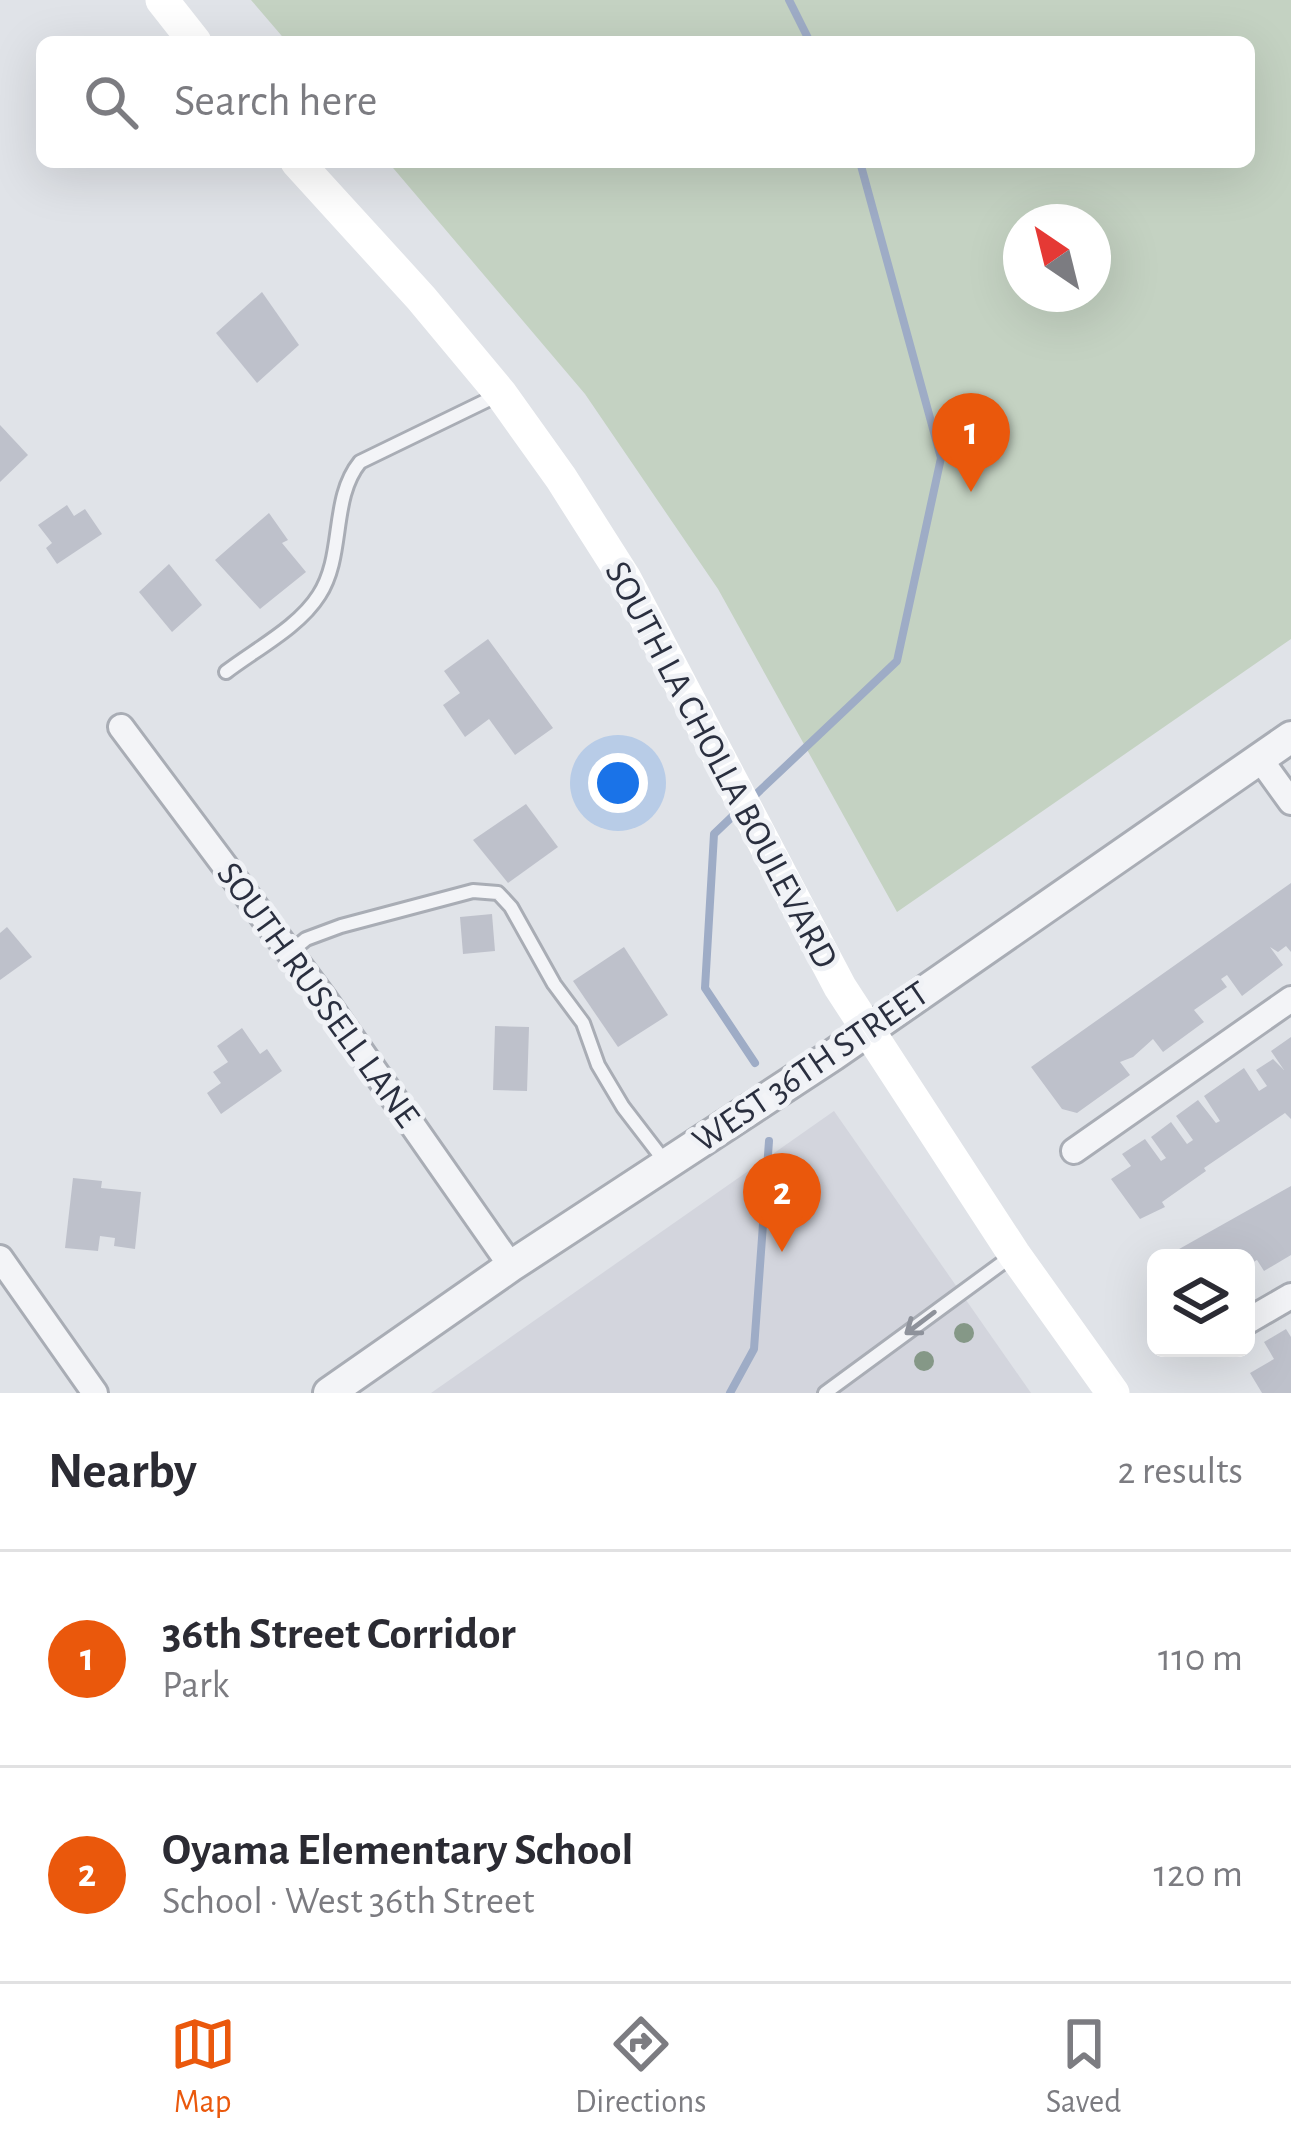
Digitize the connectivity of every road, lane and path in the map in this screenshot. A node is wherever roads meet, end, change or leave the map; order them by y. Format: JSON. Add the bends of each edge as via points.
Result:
{"nodes":[{"id":1,"x":162,"y":0,"type":"edge"},
{"id":2,"x":190,"y":36,"type":"edge"},
{"id":3,"x":303,"y":168,"type":"edge"},
{"id":4,"x":501,"y":394,"type":"junction"},
{"id":5,"x":226,"y":672,"type":"dead end"},
{"id":6,"x":121,"y":727,"type":"dead end"},
{"id":7,"x":1291,"y":737,"type":"edge"},
{"id":8,"x":1260,"y":759,"type":"junction"},
{"id":9,"x":1291,"y":802,"type":"edge"},
{"id":10,"x":290,"y":953,"type":"junction"},
{"id":11,"x":1291,"y":999,"type":"edge"},
{"id":12,"x":868,"y":1031,"type":"junction"},
{"id":13,"x":1074,"y":1151,"type":"dead end"},
{"id":14,"x":667,"y":1164,"type":"junction"},
{"id":15,"x":1014,"y":1254,"type":"junction"},
{"id":16,"x":0,"y":1258,"type":"edge"},
{"id":17,"x":511,"y":1266,"type":"junction"},
{"id":18,"x":1291,"y":1296,"type":"edge"},
{"id":19,"x":1255,"y":1317,"type":"edge"},
{"id":20,"x":95,"y":1393,"type":"edge"},
{"id":21,"x":329,"y":1393,"type":"edge"},
{"id":22,"x":825,"y":1393,"type":"edge"},
{"id":23,"x":1113,"y":1393,"type":"edge"}],
"edges":[{"from":1,"to":2,"type":"main road"},
{"from":3,"to":4,"type":"main road","name":"SOUTH LA CHOLLA BOULEVARD"},
{"from":4,"to":5,"type":"lane","via":[[360,462],[348,476],[320,595]]},
{"from":4,"to":12,"type":"main road","name":"SOUTH LA CHOLLA BOULEVARD","via":[[624,577]]},
{"from":6,"to":10,"type":"street","name":"SOUTH RUSSELL LANE"},
{"from":7,"to":8,"type":"street","name":"WEST 36TH STREET"},
{"from":8,"to":9,"type":"street"},
{"from":8,"to":12,"type":"street","name":"WEST 36TH STREET"},
{"from":10,"to":14,"type":"lane","via":[[341,926],[473,891],[498,893],[583,1023],[623,1107]]},
{"from":10,"to":17,"type":"street","name":"SOUTH RUSSELL LANE"},
{"from":11,"to":13,"type":"street"},
{"from":12,"to":14,"type":"street","name":"WEST 36TH STREET"},
{"from":12,"to":15,"type":"main road","name":"SOUTH LA CHOLLA BOULEVARD"},
{"from":14,"to":17,"type":"street","name":"WEST 36TH STREET"},
{"from":15,"to":22,"type":"lane","one_way":true},
{"from":15,"to":23,"type":"main road","name":"SOUTH LA CHOLLA BOULEVARD"},
{"from":16,"to":20,"type":"street"},
{"from":17,"to":21,"type":"street","name":"WEST 36TH STREET"},
{"from":18,"to":19,"type":"street"}]}
